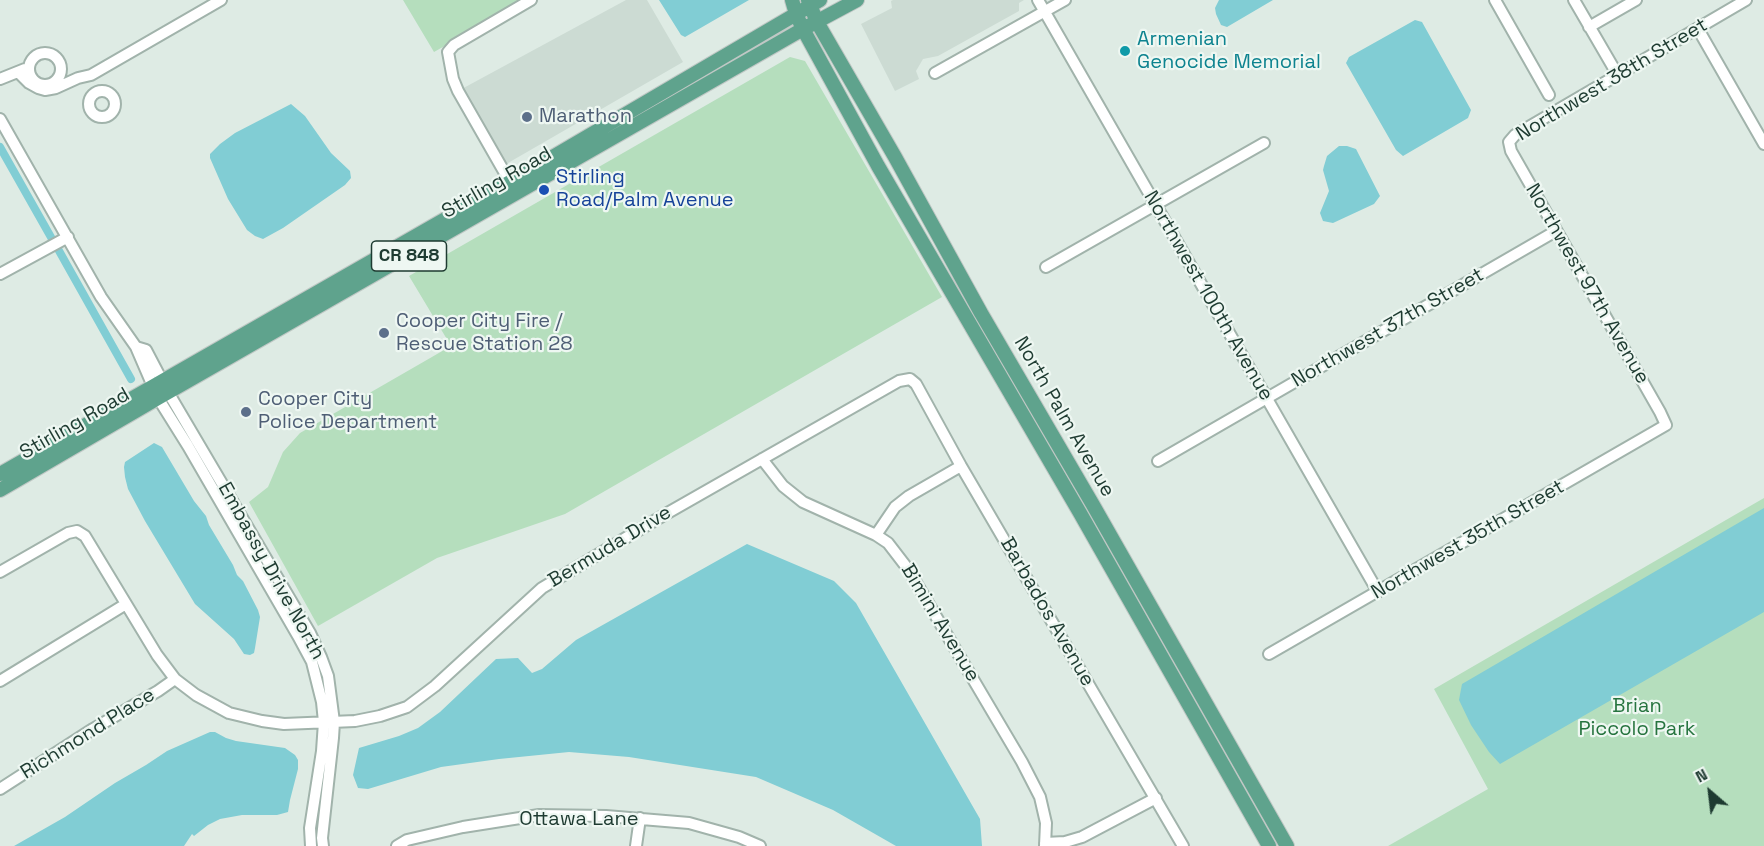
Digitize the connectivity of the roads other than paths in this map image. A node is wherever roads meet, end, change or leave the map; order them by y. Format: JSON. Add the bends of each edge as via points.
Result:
{"nodes":[{"id":1,"x":221,"y":0,"type":"edge"},
{"id":2,"x":529,"y":0,"type":"edge"},
{"id":3,"x":792,"y":0,"type":"edge"},
{"id":4,"x":857,"y":0,"type":"edge"},
{"id":5,"x":1038,"y":0,"type":"edge"},
{"id":6,"x":1065,"y":0,"type":"edge"},
{"id":7,"x":1495,"y":0,"type":"edge"},
{"id":8,"x":1574,"y":0,"type":"edge"},
{"id":9,"x":1636,"y":0,"type":"edge"},
{"id":10,"x":1746,"y":0,"type":"edge"},
{"id":11,"x":812,"y":2,"type":"edge"},
{"id":12,"x":1045,"y":11,"type":"junction"},
{"id":13,"x":796,"y":14,"type":"junction"},
{"id":14,"x":817,"y":22,"type":"junction"},
{"id":15,"x":1589,"y":27,"type":"junction"},
{"id":16,"x":1698,"y":28,"type":"junction"},
{"id":17,"x":803,"y":29,"type":"junction"},
{"id":18,"x":1612,"y":67,"type":"dead end"},
{"id":19,"x":30,"y":69,"type":"junction"},
{"id":20,"x":60,"y":71,"type":"junction"},
{"id":21,"x":18,"y":72,"type":"junction"},
{"id":22,"x":935,"y":73,"type":"dead end"},
{"id":23,"x":91,"y":76,"type":"junction"},
{"id":24,"x":78,"y":78,"type":"junction"},
{"id":25,"x":0,"y":79,"type":"edge"},
{"id":26,"x":98,"y":93,"type":"dead end"},
{"id":27,"x":1549,"y":95,"type":"dead end"},
{"id":28,"x":1,"y":124,"type":"edge"},
{"id":29,"x":1509,"y":141,"type":"joint"},
{"id":30,"x":1264,"y":143,"type":"dead end"},
{"id":31,"x":1764,"y":144,"type":"edge"},
{"id":32,"x":510,"y":182,"type":"junction"},
{"id":33,"x":1155,"y":205,"type":"junction"},
{"id":34,"x":1556,"y":231,"type":"junction"},
{"id":35,"x":68,"y":237,"type":"junction"},
{"id":36,"x":1046,"y":267,"type":"dead end"},
{"id":37,"x":0,"y":274,"type":"edge"},
{"id":38,"x":910,"y":379,"type":"joint"},
{"id":39,"x":160,"y":389,"type":"junction"},
{"id":40,"x":1266,"y":398,"type":"junction"},
{"id":41,"x":1666,"y":425,"type":"joint"},
{"id":42,"x":1052,"y":435,"type":"junction"},
{"id":43,"x":1039,"y":442,"type":"junction"},
{"id":44,"x":762,"y":459,"type":"junction"},
{"id":45,"x":1158,"y":461,"type":"dead end"},
{"id":46,"x":961,"y":466,"type":"junction"},
{"id":47,"x":0,"y":474,"type":"edge"},
{"id":48,"x":0,"y":490,"type":"edge"},
{"id":49,"x":876,"y":535,"type":"junction"},
{"id":50,"x":0,"y":572,"type":"edge"},
{"id":51,"x":1378,"y":592,"type":"junction"},
{"id":52,"x":126,"y":604,"type":"junction"},
{"id":53,"x":1269,"y":654,"type":"dead end"},
{"id":54,"x":175,"y":679,"type":"junction"},
{"id":55,"x":0,"y":681,"type":"edge"},
{"id":56,"x":329,"y":722,"type":"junction"},
{"id":57,"x":0,"y":789,"type":"edge"},
{"id":58,"x":1156,"y":798,"type":"junction"},
{"id":59,"x":640,"y":818,"type":"junction"},
{"id":60,"x":1045,"y":844,"type":"edge"},
{"id":61,"x":310,"y":846,"type":"edge"},
{"id":62,"x":322,"y":846,"type":"edge"},
{"id":63,"x":397,"y":846,"type":"edge"},
{"id":64,"x":636,"y":846,"type":"edge"},
{"id":65,"x":760,"y":846,"type":"edge"},
{"id":66,"x":1183,"y":846,"type":"edge"},
{"id":67,"x":1269,"y":846,"type":"edge"},
{"id":68,"x":1287,"y":846,"type":"edge"}],
"edges":[{"from":1,"to":23,"type":"street"},
{"from":2,"to":32,"type":"street","via":[[448,52],[458,91]]},
{"from":3,"to":13,"type":"main road","name":"North Palm Avenue"},
{"from":4,"to":14,"type":"main road","name":"Stirling Road","number":"CR 848"},
{"from":5,"to":12,"type":"street","name":"Northwest 100th Avenue"},
{"from":6,"to":12,"type":"street"},
{"from":7,"to":27,"type":"street"},
{"from":8,"to":15,"type":"street"},
{"from":9,"to":15,"type":"street"},
{"from":10,"to":16,"type":"street","name":"Northwest 38th Street"},
{"from":11,"to":13,"type":"main road","name":"Stirling Road","number":"CR 848"},
{"from":11,"to":14,"type":"main road","name":"North Palm Avenue"},
{"from":12,"to":22,"type":"street"},
{"from":12,"to":33,"type":"street","name":"Northwest 100th Avenue"},
{"from":13,"to":17,"type":"main road","name":"North Palm Avenue"},
{"from":13,"to":32,"type":"main road","name":"Stirling Road","number":"CR 848"},
{"from":14,"to":17,"type":"main road","name":"Stirling Road","number":"CR 848"},
{"from":14,"to":42,"type":"main road","name":"North Palm Avenue"},
{"from":15,"to":18,"type":"street"},
{"from":16,"to":29,"type":"street","name":"Northwest 38th Street"},
{"from":16,"to":31,"type":"street"},
{"from":17,"to":39,"type":"main road","name":"Stirling Road","number":"CR 848"},
{"from":17,"to":43,"type":"main road","name":"North Palm Avenue","via":[[917,235]]},
{"from":19,"to":20,"type":"street","via":[[37,82],[47,84],[56,80]]},
{"from":19,"to":20,"type":"street","via":[[36,56],[46,53],[56,57]]},
{"from":19,"to":21,"type":"street"},
{"from":20,"to":24,"type":"street","via":[[66,78]]},
{"from":21,"to":24,"type":"street","via":[[29,83],[45,90]]},
{"from":21,"to":25,"type":"street"},
{"from":23,"to":24,"type":"street"},
{"from":23,"to":26,"type":"street","via":[[98,81]]},
{"from":28,"to":35,"type":"street","name":"Embassy Drive North"},
{"from":29,"to":34,"type":"street","name":"Northwest 97th Avenue"},
{"from":30,"to":33,"type":"street"},
{"from":32,"to":39,"type":"main road","name":"Stirling Road","number":"CR 848"},
{"from":33,"to":36,"type":"street"},
{"from":33,"to":40,"type":"street","name":"Northwest 100th Avenue"},
{"from":34,"to":40,"type":"street","name":"Northwest 37th Street"},
{"from":34,"to":41,"type":"street","name":"Northwest 97th Avenue"},
{"from":35,"to":37,"type":"street"},
{"from":35,"to":39,"type":"street","name":"Embassy Drive North","via":[[101,297],[136,347],[146,350]]},
{"from":38,"to":44,"type":"street","name":"Bermuda Drive","via":[[899,381]]},
{"from":38,"to":46,"type":"street","name":"Barbados Avenue"},
{"from":39,"to":47,"type":"main road","name":"Stirling Road","number":"CR 848"},
{"from":39,"to":48,"type":"main road","name":"Stirling Road","number":"CR 848"},
{"from":39,"to":56,"type":"street","name":"Embassy Drive North","via":[[188,446],[312,662]]},
{"from":40,"to":45,"type":"street","name":"Northwest 37th Street"},
{"from":40,"to":51,"type":"street","name":"Northwest 100th Avenue"},
{"from":41,"to":51,"type":"street","name":"Northwest 35th Street"},
{"from":42,"to":43,"type":"main road"},
{"from":42,"to":68,"type":"main road","name":"North Palm Avenue"},
{"from":43,"to":67,"type":"main road","name":"North Palm Avenue"},
{"from":44,"to":49,"type":"street","name":"Bimini Avenue","via":[[783,486],[803,502]]},
{"from":44,"to":56,"type":"street","name":"Bermuda Drive","via":[[542,588],[407,707],[355,721]]},
{"from":46,"to":49,"type":"street","via":[[895,507]]},
{"from":46,"to":58,"type":"street","name":"Barbados Avenue"},
{"from":49,"to":60,"type":"street","name":"Bimini Avenue","via":[[888,543],[908,569],[1022,762],[1040,797],[1046,823]]},
{"from":50,"to":52,"type":"street","name":"Bermuda Drive","via":[[77,531],[85,536]]},
{"from":51,"to":53,"type":"street","name":"Northwest 35th Street"},
{"from":52,"to":54,"type":"street","name":"Bermuda Drive"},
{"from":52,"to":55,"type":"street"},
{"from":54,"to":56,"type":"street","name":"Bermuda Drive","via":[[229,713],[284,724]]},
{"from":54,"to":57,"type":"street","name":"Richmond Place"},
{"from":56,"to":61,"type":"street","name":"Embassy Drive North"},
{"from":56,"to":62,"type":"street","name":"Embassy Drive North","via":[[333,738]]},
{"from":58,"to":60,"type":"street","via":[[1082,837]]},
{"from":58,"to":66,"type":"street","name":"Barbados Avenue"},
{"from":59,"to":63,"type":"street","name":"Ottawa Lane","via":[[539,815],[462,827]]},
{"from":59,"to":64,"type":"street"},
{"from":59,"to":65,"type":"street","name":"Ottawa Lane","via":[[689,823]]}]}
